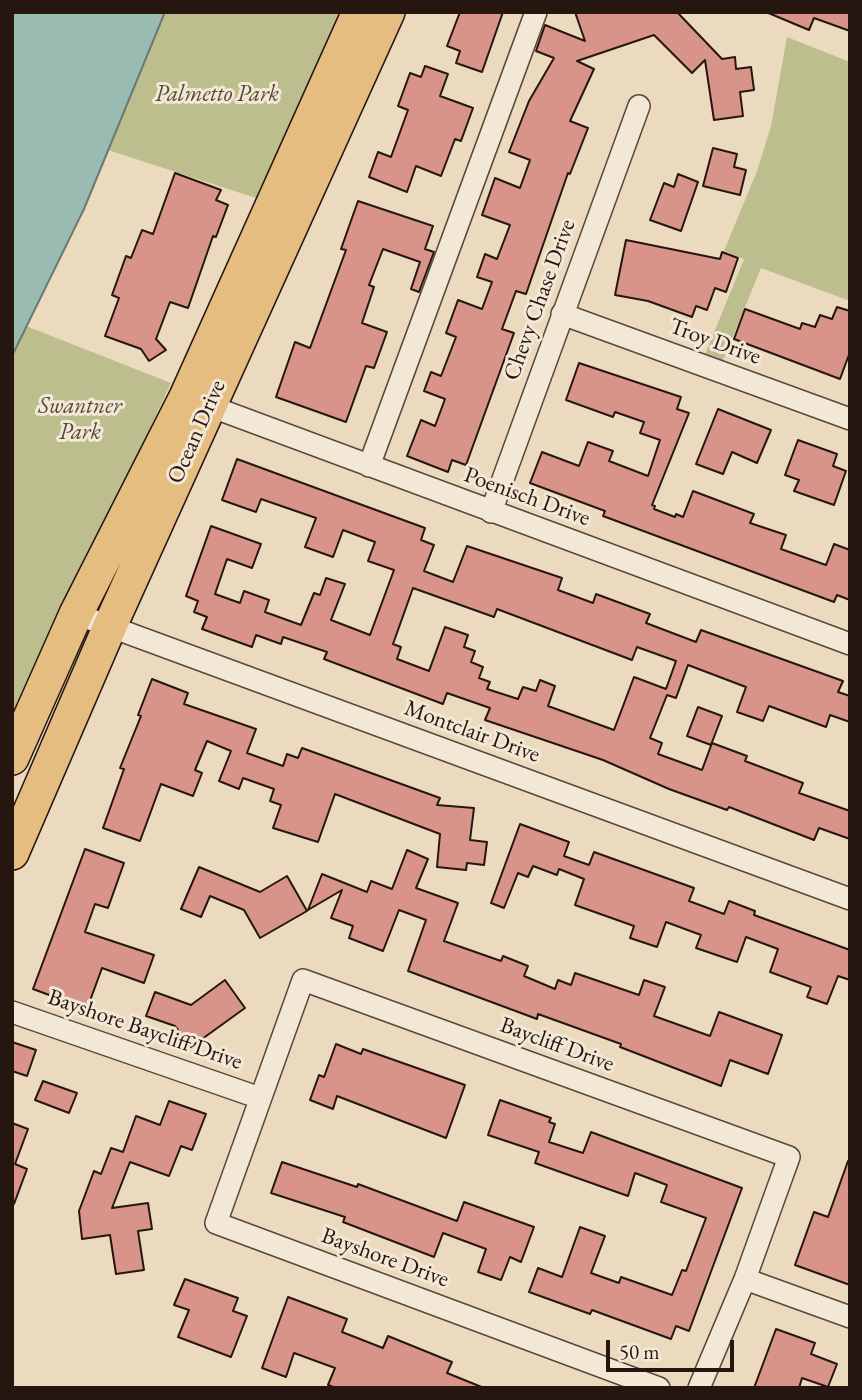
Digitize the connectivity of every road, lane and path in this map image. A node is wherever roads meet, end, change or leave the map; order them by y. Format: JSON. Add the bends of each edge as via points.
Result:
{"nodes":[{"id":1,"x":359,"y":12,"type":"edge"},
{"id":2,"x":387,"y":12,"type":"edge"},
{"id":3,"x":536,"y":12,"type":"edge"},
{"id":4,"x":639,"y":106,"type":"dead end"},
{"id":5,"x":268,"y":245,"type":"junction"},
{"id":6,"x":562,"y":314,"type":"junction"},
{"id":7,"x":197,"y":402,"type":"junction"},
{"id":8,"x":850,"y":419,"type":"edge"},
{"id":9,"x":369,"y":466,"type":"junction"},
{"id":10,"x":491,"y":512,"type":"junction"},
{"id":11,"x":76,"y":614,"type":"junction"},
{"id":12,"x":110,"y":626,"type":"junction"},
{"id":13,"x":850,"y":644,"type":"edge"},
{"id":14,"x":12,"y":758,"type":"edge"},
{"id":15,"x":27,"y":779,"type":"edge"},
{"id":16,"x":12,"y":853,"type":"edge"},
{"id":17,"x":850,"y":899,"type":"edge"},
{"id":18,"x":12,"y":1012,"type":"edge"},
{"id":19,"x":260,"y":1098,"type":"junction"},
{"id":20,"x":745,"y":1279,"type":"junction"},
{"id":21,"x":850,"y":1317,"type":"edge"},
{"id":22,"x":659,"y":1388,"type":"edge"},
{"id":23,"x":699,"y":1388,"type":"edge"}],
"edges":[{"from":1,"to":5,"type":"main road","name":"Ocean Drive"},
{"from":2,"to":5,"type":"main road","name":"Ocean Drive"},
{"from":3,"to":9,"type":"street"},
{"from":4,"to":6,"type":"street","name":"Chevy Chase Drive"},
{"from":5,"to":7,"type":"main road","name":"Ocean Drive"},
{"from":6,"to":8,"type":"street","name":"Troy Drive"},
{"from":6,"to":10,"type":"street","name":"Chevy Chase Drive"},
{"from":7,"to":9,"type":"street","name":"Poenisch Drive"},
{"from":7,"to":11,"type":"main road","name":"Ocean Drive"},
{"from":7,"to":12,"type":"main road","name":"Ocean Drive"},
{"from":9,"to":10,"type":"street","name":"Poenisch Drive"},
{"from":10,"to":13,"type":"street","name":"Poenisch Drive"},
{"from":11,"to":12,"type":"street","name":"Montclair Drive"},
{"from":11,"to":14,"type":"main road","name":"Ocean Drive"},
{"from":12,"to":15,"type":"main road","name":"Ocean Drive"},
{"from":12,"to":17,"type":"street","name":"Montclair Drive"},
{"from":15,"to":16,"type":"main road","name":"Ocean Drive"},
{"from":18,"to":19,"type":"street","name":"Bayshore Baycliff Drive"},
{"from":19,"to":20,"type":"street","name":"Baycliff Drive","via":[[303,980],[789,1157]]},
{"from":19,"to":22,"type":"street","name":"Bayshore Drive","via":[[216,1223]]},
{"from":20,"to":21,"type":"street"},
{"from":20,"to":23,"type":"street"}]}
